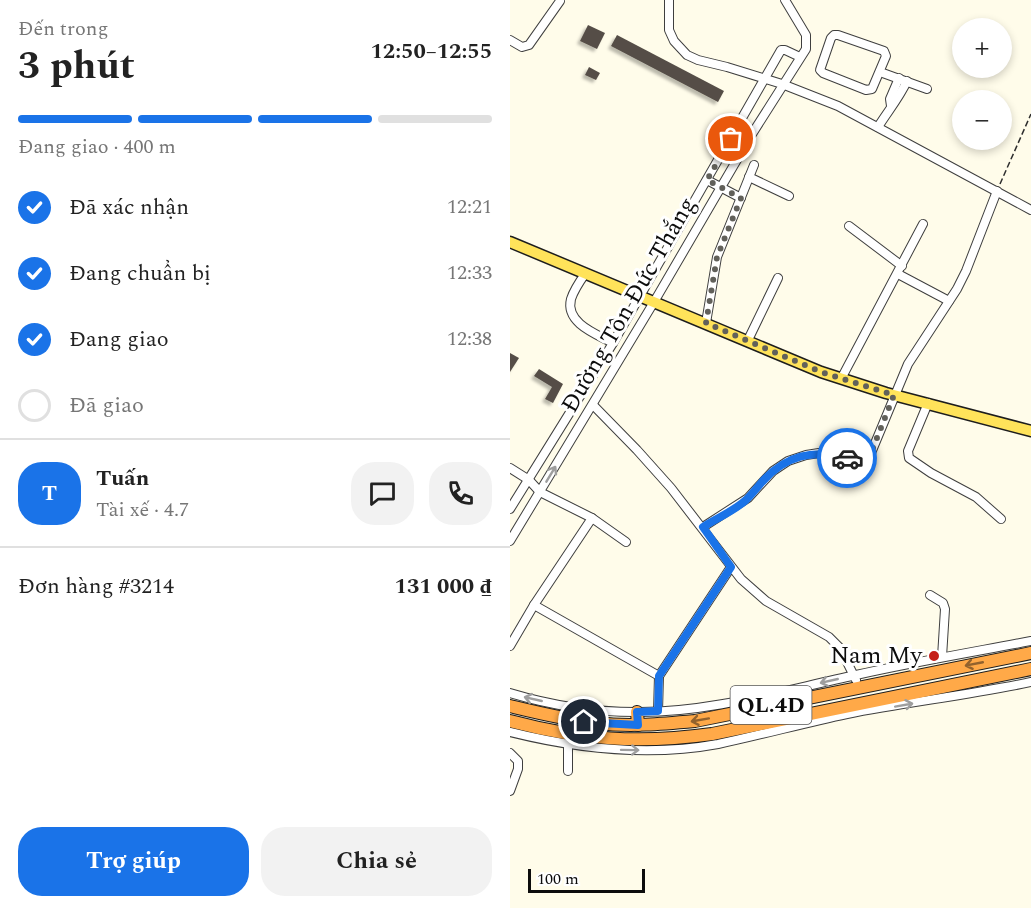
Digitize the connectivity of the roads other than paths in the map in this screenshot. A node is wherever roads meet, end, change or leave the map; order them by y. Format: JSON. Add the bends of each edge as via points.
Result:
{"nodes":[{"id":1,"x":669,"y":0,"type":"edge"},
{"id":2,"x":785,"y":0,"type":"edge"},
{"id":3,"x":560,"y":1,"type":"edge"},
{"id":4,"x":510,"y":40,"type":"edge"},
{"id":5,"x":800,"y":57,"type":"junction"},
{"id":6,"x":880,"y":72,"type":"junction"},
{"id":7,"x":764,"y":79,"type":"junction"},
{"id":8,"x":903,"y":80,"type":"junction"},
{"id":9,"x":782,"y":84,"type":"junction"},
{"id":10,"x":927,"y":89,"type":"dead end"},
{"id":11,"x":878,"y":127,"type":"junction"},
{"id":12,"x":754,"y":165,"type":"dead end"},
{"id":13,"x":749,"y":177,"type":"junction"},
{"id":14,"x":707,"y":180,"type":"junction"},
{"id":15,"x":720,"y":187,"type":"junction"},
{"id":16,"x":997,"y":191,"type":"junction"},
{"id":17,"x":789,"y":196,"type":"dead end"},
{"id":18,"x":741,"y":198,"type":"junction"},
{"id":19,"x":1031,"y":210,"type":"edge"},
{"id":20,"x":923,"y":224,"type":"dead end"},
{"id":21,"x":849,"y":226,"type":"dead end"},
{"id":22,"x":510,"y":242,"type":"edge"},
{"id":23,"x":900,"y":270,"type":"junction"},
{"id":24,"x":585,"y":273,"type":"junction"},
{"id":25,"x":778,"y":278,"type":"dead end"},
{"id":26,"x":639,"y":296,"type":"junction"},
{"id":27,"x":949,"y":301,"type":"junction"},
{"id":28,"x":654,"y":302,"type":"junction"},
{"id":29,"x":706,"y":323,"type":"junction"},
{"id":30,"x":748,"y":340,"type":"junction"},
{"id":31,"x":613,"y":343,"type":"junction"},
{"id":32,"x":841,"y":379,"type":"junction"},
{"id":33,"x":894,"y":395,"type":"junction"},
{"id":34,"x":928,"y":403,"type":"junction"},
{"id":35,"x":593,"y":405,"type":"junction"},
{"id":36,"x":1031,"y":431,"type":"edge"},
{"id":37,"x":510,"y":468,"type":"edge"},
{"id":38,"x":529,"y":480,"type":"junction"},
{"id":39,"x":540,"y":492,"type":"junction"},
{"id":40,"x":510,"y":509,"type":"edge"},
{"id":41,"x":592,"y":518,"type":"junction"},
{"id":42,"x":1001,"y":519,"type":"dead end"},
{"id":43,"x":703,"y":527,"type":"junction"},
{"id":44,"x":510,"y":541,"type":"edge"},
{"id":45,"x":626,"y":542,"type":"dead end"},
{"id":46,"x":731,"y":567,"type":"junction"},
{"id":47,"x":930,"y":595,"type":"dead end"},
{"id":48,"x":534,"y":605,"type":"junction"},
{"id":49,"x":1031,"y":641,"type":"edge"},
{"id":50,"x":510,"y":646,"type":"edge"},
{"id":51,"x":1031,"y":653,"type":"edge"},
{"id":52,"x":942,"y":657,"type":"junction"},
{"id":53,"x":1031,"y":669,"type":"edge"},
{"id":54,"x":659,"y":676,"type":"junction"},
{"id":55,"x":856,"y":681,"type":"junction"},
{"id":56,"x":1031,"y":682,"type":"edge"},
{"id":57,"x":510,"y":693,"type":"edge"},
{"id":58,"x":510,"y":706,"type":"edge"},
{"id":59,"x":658,"y":711,"type":"junction"},
{"id":60,"x":638,"y":719,"type":"junction"},
{"id":61,"x":510,"y":721,"type":"edge"},
{"id":62,"x":510,"y":732,"type":"edge"},
{"id":63,"x":568,"y":743,"type":"junction"},
{"id":64,"x":652,"y":745,"type":"junction"},
{"id":65,"x":510,"y":753,"type":"edge"},
{"id":66,"x":568,"y":771,"type":"dead end"},
{"id":67,"x":510,"y":790,"type":"edge"}],
"edges":[{"from":1,"to":7,"type":"street","via":[[669,30],[682,51],[698,60]]},
{"from":2,"to":5,"type":"street","via":[[807,40]]},
{"from":3,"to":4,"type":"street","via":[[530,45],[522,47]]},
{"from":5,"to":7,"type":"street","name":"Đường Tôn Đức Thắng","via":[[781,50]]},
{"from":5,"to":9,"type":"street","name":"Đường Tôn Đức Thắng"},
{"from":6,"to":6,"type":"street","via":[[884,51],[838,35],[831,38],[820,68],[822,73],[868,90],[874,88]]},
{"from":6,"to":8,"type":"street"},
{"from":7,"to":9,"type":"street"},
{"from":7,"to":14,"type":"street","name":"Đường Tôn Đức Thắng"},
{"from":8,"to":10,"type":"street"},
{"from":8,"to":11,"type":"street"},
{"from":9,"to":11,"type":"street"},
{"from":9,"to":15,"type":"street","name":"Đường Tôn Đức Thắng"},
{"from":11,"to":16,"type":"street"},
{"from":12,"to":13,"type":"street"},
{"from":13,"to":17,"type":"street"},
{"from":13,"to":18,"type":"street"},
{"from":14,"to":15,"type":"street"},
{"from":14,"to":26,"type":"street","name":"Đường Tôn Đức Thắng"},
{"from":15,"to":18,"type":"street"},
{"from":15,"to":28,"type":"street","name":"Đường Tôn Đức Thắng"},
{"from":16,"to":19,"type":"street"},
{"from":16,"to":27,"type":"street","via":[[966,271]]},
{"from":18,"to":29,"type":"street","via":[[717,257]]},
{"from":20,"to":23,"type":"street"},
{"from":21,"to":23,"type":"street"},
{"from":22,"to":24,"type":"main road"},
{"from":23,"to":27,"type":"street"},
{"from":23,"to":32,"type":"street"},
{"from":24,"to":26,"type":"main road"},
{"from":24,"to":31,"type":"street","via":[[570,304],[573,316],[588,330]]},
{"from":25,"to":30,"type":"street"},
{"from":26,"to":28,"type":"main road"},
{"from":26,"to":31,"type":"street","name":"Đường Tôn Đức Thắng"},
{"from":27,"to":33,"type":"street","via":[[908,364]]},
{"from":28,"to":29,"type":"main road"},
{"from":28,"to":35,"type":"street","name":"Đường Tôn Đức Thắng"},
{"from":29,"to":30,"type":"main road"},
{"from":30,"to":32,"type":"main road"},
{"from":31,"to":38,"type":"street","name":"Đường Tôn Đức Thắng"},
{"from":32,"to":33,"type":"main road"},
{"from":33,"to":34,"type":"main road"},
{"from":33,"to":43,"type":"street","via":[[871,453],[865,458],[819,453],[788,461],[742,503]]},
{"from":34,"to":36,"type":"main road"},
{"from":34,"to":42,"type":"street","via":[[908,451],[909,458],[976,497]]},
{"from":39,"to":35,"type":"street","name":"Đường Tôn Đức Thắng","one_way":true},
{"from":35,"to":43,"type":"street"},
{"from":37,"to":38,"type":"street"},
{"from":38,"to":39,"type":"street"},
{"from":38,"to":40,"type":"street","name":"Đường Tôn Đức Thắng"},
{"from":39,"to":41,"type":"street"},
{"from":39,"to":44,"type":"street","name":"Đường Tôn Đức Thắng"},
{"from":41,"to":45,"type":"street"},
{"from":41,"to":48,"type":"street"},
{"from":43,"to":46,"type":"street"},
{"from":46,"to":54,"type":"street"},
{"from":46,"to":55,"type":"street","via":[[766,601],[829,637],[840,648]]},
{"from":47,"to":52,"type":"street","via":[[943,603],[945,609]]},
{"from":48,"to":50,"type":"street"},
{"from":48,"to":54,"type":"street"},
{"from":49,"to":52,"type":"street"},
{"from":51,"to":55,"type":"highway","number":"QL.4D","one_way":true},
{"from":52,"to":55,"type":"street"},
{"from":53,"to":64,"type":"highway","number":"QL.4D"},
{"from":54,"to":59,"type":"street"},
{"from":55,"to":59,"type":"street","one_way":true},
{"from":55,"to":60,"type":"highway","number":"QL.4D","one_way":true,"via":[[695,721]]},
{"from":64,"to":56,"type":"street","one_way":true,"via":[[716,744],[847,714]]},
{"from":60,"to":57,"type":"street","one_way":true},
{"from":58,"to":60,"type":"highway","number":"QL.4D","via":[[579,721]]},
{"from":59,"to":60,"type":"street"},
{"from":61,"to":64,"type":"highway","number":"QL.4D"},
{"from":62,"to":63,"type":"street"},
{"from":63,"to":64,"type":"street","one_way":true,"via":[[596,748]]},
{"from":63,"to":66,"type":"street"},
{"from":65,"to":67,"type":"street","via":[[518,761]]}]}
